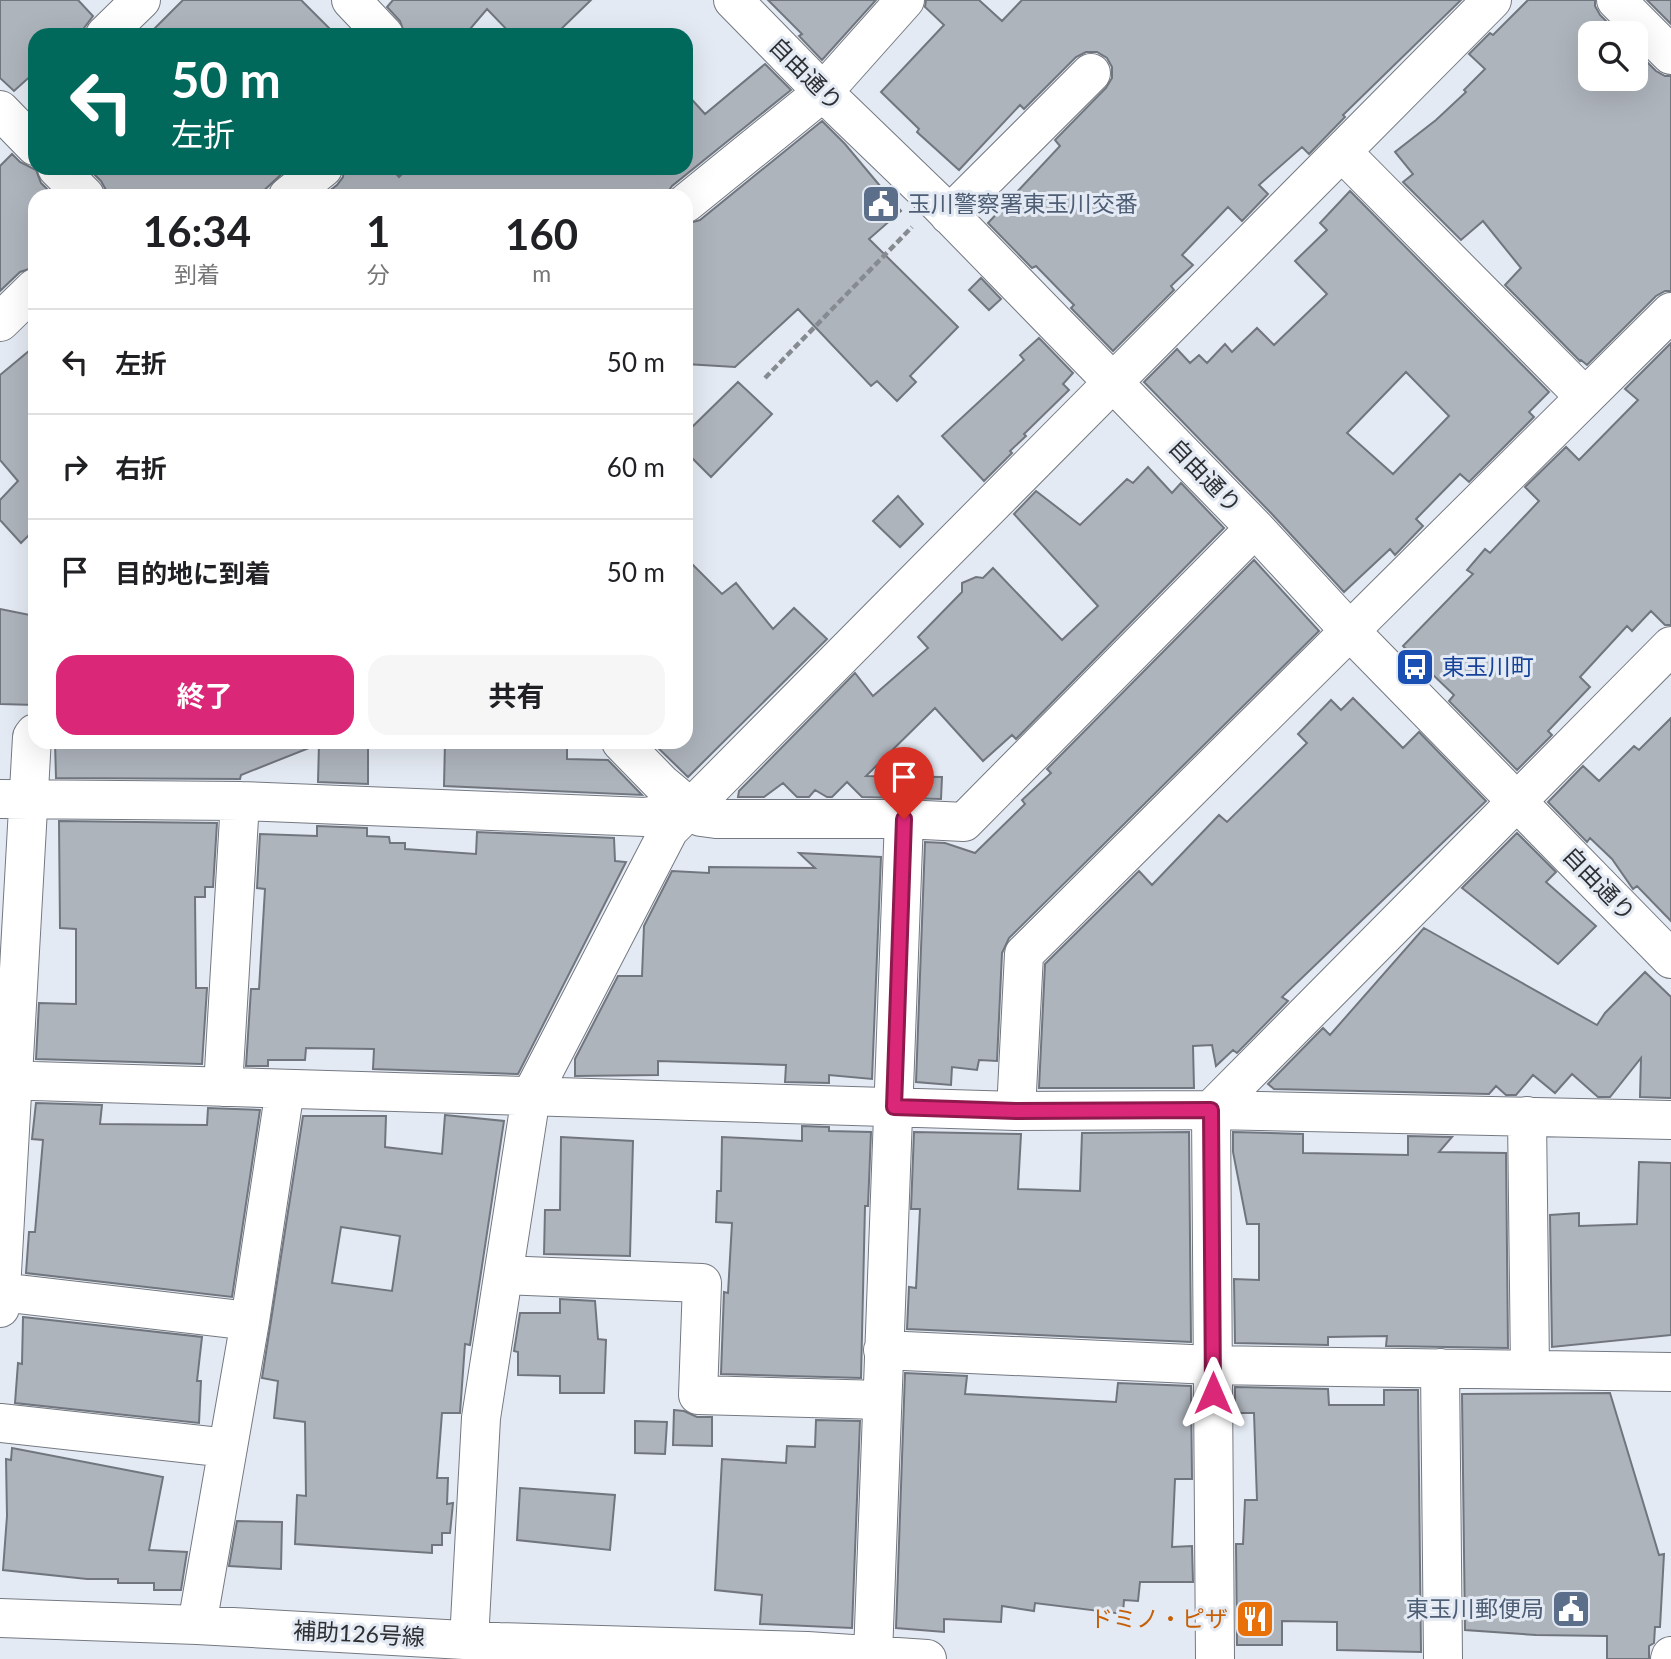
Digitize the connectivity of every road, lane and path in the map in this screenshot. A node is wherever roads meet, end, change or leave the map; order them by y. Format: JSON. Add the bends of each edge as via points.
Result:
{"nodes":[{"id":1,"x":141,"y":0,"type":"edge"},
{"id":2,"x":351,"y":0,"type":"edge"},
{"id":3,"x":733,"y":0,"type":"edge"},
{"id":4,"x":1492,"y":0,"type":"edge"},
{"id":5,"x":1616,"y":0,"type":"edge"},
{"id":6,"x":898,"y":3,"type":"edge"},
{"id":7,"x":112,"y":28,"type":"edge"},
{"id":8,"x":377,"y":28,"type":"edge"},
{"id":9,"x":1671,"y":55,"type":"edge"},
{"id":10,"x":1091,"y":73,"type":"dead end"},
{"id":11,"x":823,"y":92,"type":"junction"},
{"id":12,"x":1343,"y":153,"type":"junction"},
{"id":13,"x":64,"y":175,"type":"edge"},
{"id":14,"x":314,"y":175,"type":"edge"},
{"id":15,"x":78,"y":189,"type":"edge"},
{"id":16,"x":297,"y":189,"type":"edge"},
{"id":17,"x":693,"y":197,"type":"edge"},
{"id":18,"x":943,"y":208,"type":"junction"},
{"id":19,"x":28,"y":295,"type":"edge"},
{"id":20,"x":1671,"y":312,"type":"edge"},
{"id":21,"x":0,"y":322,"type":"edge"},
{"id":22,"x":765,"y":378,"type":"dead end"},
{"id":23,"x":1113,"y":382,"type":"junction"},
{"id":24,"x":1585,"y":397,"type":"junction"},
{"id":25,"x":1255,"y":528,"type":"junction"},
{"id":26,"x":1350,"y":631,"type":"junction"},
{"id":27,"x":1671,"y":646,"type":"edge"},
{"id":28,"x":29,"y":749,"type":"edge"},
{"id":29,"x":628,"y":749,"type":"edge"},
{"id":30,"x":14,"y":799,"type":"edge"},
{"id":31,"x":240,"y":801,"type":"junction"},
{"id":32,"x":1518,"y":801,"type":"junction"},
{"id":33,"x":692,"y":809,"type":"junction"},
{"id":34,"x":904,"y":819,"type":"junction"},
{"id":35,"x":1671,"y":958,"type":"edge"},
{"id":36,"x":6,"y":1080,"type":"edge"},
{"id":37,"x":223,"y":1087,"type":"junction"},
{"id":38,"x":285,"y":1089,"type":"junction"},
{"id":39,"x":531,"y":1096,"type":"junction"},
{"id":40,"x":894,"y":1107,"type":"junction"},
{"id":41,"x":1211,"y":1110,"type":"junction"},
{"id":42,"x":1016,"y":1111,"type":"junction"},
{"id":43,"x":1527,"y":1116,"type":"junction"},
{"id":44,"x":1671,"y":1119,"type":"edge"},
{"id":45,"x":1,"y":1273,"type":"edge"},
{"id":46,"x":504,"y":1275,"type":"junction"},
{"id":47,"x":0,"y":1308,"type":"edge"},
{"id":48,"x":250,"y":1321,"type":"junction"},
{"id":49,"x":883,"y":1350,"type":"junction"},
{"id":50,"x":1212,"y":1365,"type":"junction"},
{"id":51,"x":1440,"y":1368,"type":"junction"},
{"id":52,"x":1530,"y":1370,"type":"junction"},
{"id":53,"x":1671,"y":1373,"type":"edge"},
{"id":54,"x":881,"y":1400,"type":"junction"},
{"id":55,"x":0,"y":1423,"type":"edge"},
{"id":56,"x":228,"y":1448,"type":"junction"},
{"id":57,"x":0,"y":1618,"type":"edge"},
{"id":58,"x":197,"y":1625,"type":"junction"},
{"id":59,"x":472,"y":1650,"type":"edge"},
{"id":60,"x":808,"y":1655,"type":"edge"},
{"id":61,"x":873,"y":1656,"type":"junction"},
{"id":62,"x":927,"y":1659,"type":"edge"},
{"id":63,"x":1215,"y":1659,"type":"edge"},
{"id":64,"x":1443,"y":1659,"type":"edge"}],
"edges":[{"from":1,"to":7,"type":"street"},
{"from":2,"to":8,"type":"street"},
{"from":3,"to":11,"type":"street","name":"自由通り"},
{"from":4,"to":12,"type":"street"},
{"from":5,"to":9,"type":"street"},
{"from":6,"to":11,"type":"street"},
{"from":10,"to":18,"type":"street"},
{"from":11,"to":17,"type":"street"},
{"from":11,"to":18,"type":"street","name":"自由通り"},
{"from":12,"to":23,"type":"street"},
{"from":12,"to":24,"type":"street"},
{"from":13,"to":15,"type":"street"},
{"from":14,"to":16,"type":"street"},
{"from":18,"to":22,"type":"path"},
{"from":18,"to":23,"type":"street","name":"自由通り"},
{"from":19,"to":21,"type":"street"},
{"from":20,"to":24,"type":"street"},
{"from":23,"to":25,"type":"street","name":"自由通り"},
{"from":23,"to":33,"type":"street"},
{"from":24,"to":26,"type":"street"},
{"from":25,"to":26,"type":"street","name":"自由通り"},
{"from":25,"to":34,"type":"street","via":[[964,822]]},
{"from":26,"to":32,"type":"street","name":"自由通り"},
{"from":26,"to":42,"type":"street","via":[[1024,954]]},
{"from":27,"to":32,"type":"street"},
{"from":28,"to":30,"type":"street"},
{"from":29,"to":33,"type":"street"},
{"from":30,"to":31,"type":"street"},
{"from":30,"to":36,"type":"street"},
{"from":31,"to":33,"type":"street","via":[[645,817]]},
{"from":31,"to":37,"type":"street"},
{"from":32,"to":35,"type":"street","name":"自由通り"},
{"from":32,"to":41,"type":"street"},
{"from":33,"to":34,"type":"street","via":[[701,817],[716,819]]},
{"from":33,"to":39,"type":"street","via":[[669,830]]},
{"from":34,"to":40,"type":"street"},
{"from":36,"to":37,"type":"street"},
{"from":36,"to":45,"type":"street"},
{"from":37,"to":38,"type":"street"},
{"from":38,"to":39,"type":"street"},
{"from":38,"to":48,"type":"street"},
{"from":39,"to":40,"type":"street"},
{"from":39,"to":46,"type":"street"},
{"from":40,"to":42,"type":"street"},
{"from":40,"to":49,"type":"street"},
{"from":41,"to":42,"type":"street"},
{"from":41,"to":43,"type":"street"},
{"from":41,"to":50,"type":"street"},
{"from":43,"to":44,"type":"street"},
{"from":43,"to":52,"type":"street"},
{"from":45,"to":47,"type":"street"},
{"from":45,"to":48,"type":"street"},
{"from":46,"to":54,"type":"street","via":[[702,1283],[698,1395]]},
{"from":46,"to":59,"type":"street","via":[[481,1418]]},
{"from":48,"to":56,"type":"street"},
{"from":49,"to":50,"type":"street"},
{"from":49,"to":54,"type":"street"},
{"from":50,"to":51,"type":"street"},
{"from":50,"to":63,"type":"street"},
{"from":51,"to":52,"type":"street"},
{"from":51,"to":64,"type":"street"},
{"from":52,"to":53,"type":"street"},
{"from":54,"to":61,"type":"street"},
{"from":55,"to":56,"type":"street"},
{"from":56,"to":58,"type":"street"},
{"from":57,"to":58,"type":"street","name":"補助126号線"},
{"from":58,"to":59,"type":"street","name":"補助126号線"},
{"from":59,"to":60,"type":"street","name":"補助126号線"},
{"from":60,"to":61,"type":"street","name":"補助126号線"},
{"from":61,"to":62,"type":"street","name":"補助126号線"}]}
